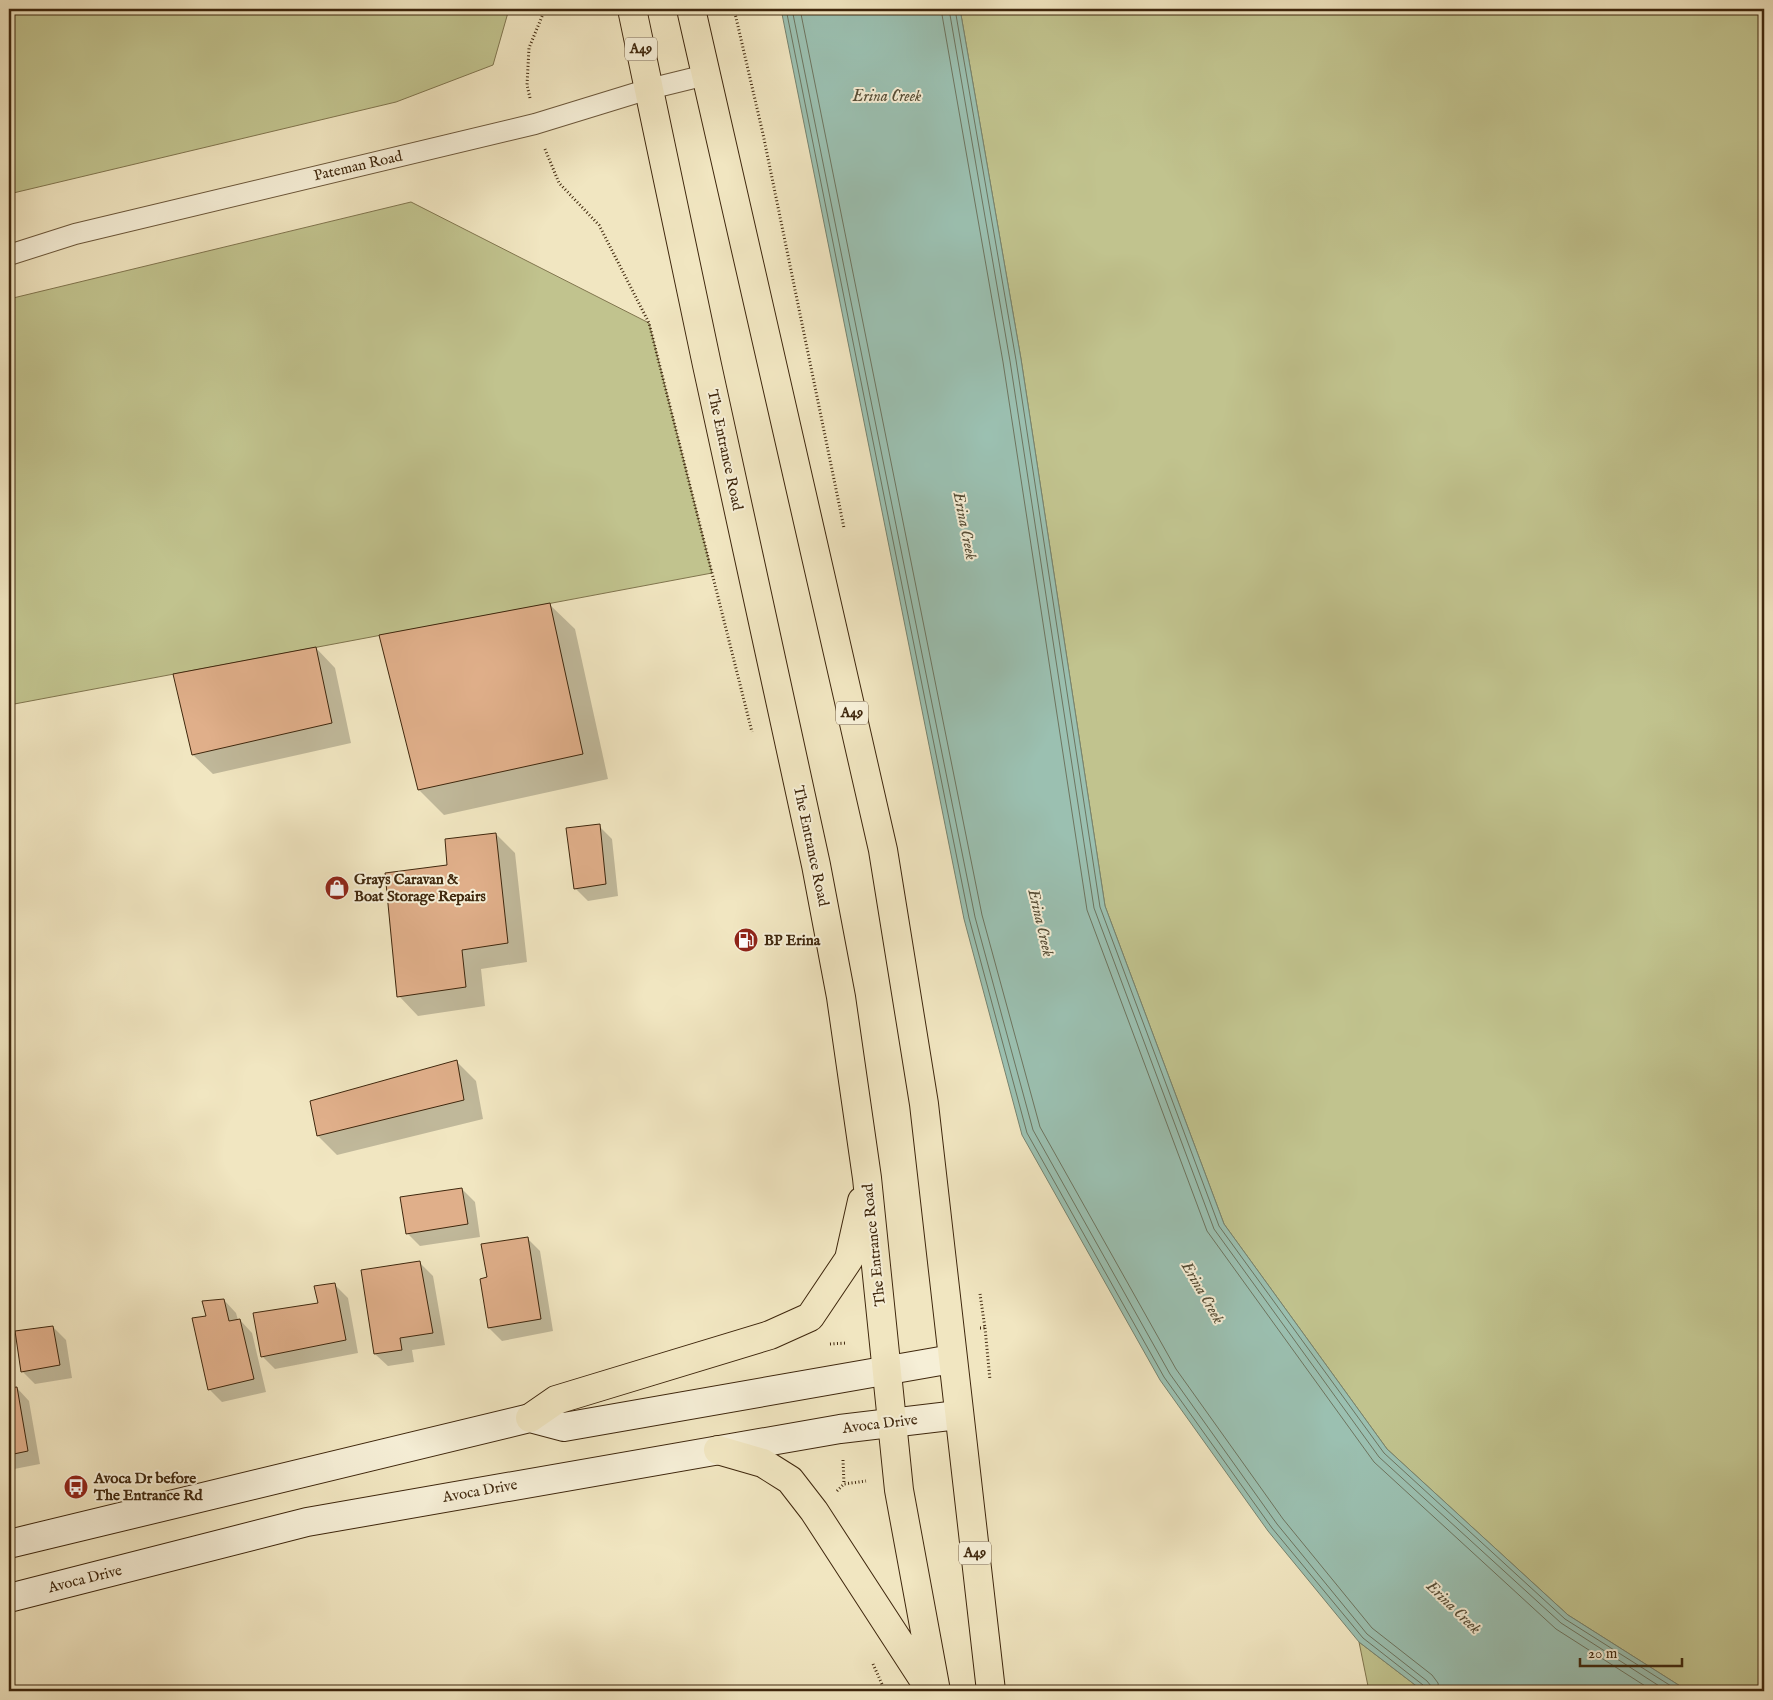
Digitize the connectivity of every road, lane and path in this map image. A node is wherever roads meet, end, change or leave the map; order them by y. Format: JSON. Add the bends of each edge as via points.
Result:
{"nodes":[{"id":1,"x":545,"y":9,"type":"edge"},
{"id":2,"x":632,"y":9,"type":"edge"},
{"id":3,"x":691,"y":9,"type":"edge"},
{"id":4,"x":706,"y":74,"type":"junction"},
{"id":5,"x":649,"y":89,"type":"junction"},
{"id":6,"x":535,"y":124,"type":"junction"},
{"id":7,"x":9,"y":255,"type":"edge"},
{"id":8,"x":753,"y":734,"type":"dead end"},
{"id":9,"x":867,"y":1178,"type":"junction"},
{"id":10,"x":810,"y":1317,"type":"junction"},
{"id":11,"x":952,"y":1359,"type":"junction"},
{"id":12,"x":887,"y":1370,"type":"junction"},
{"id":13,"x":834,"y":1379,"type":"junction"},
{"id":14,"x":958,"y":1415,"type":"junction"},
{"id":15,"x":530,"y":1418,"type":"junction"},
{"id":16,"x":892,"y":1422,"type":"junction"},
{"id":17,"x":840,"y":1429,"type":"junction"},
{"id":18,"x":718,"y":1450,"type":"junction"},
{"id":19,"x":844,"y":1484,"type":"dead end"},
{"id":20,"x":9,"y":1544,"type":"edge"},
{"id":21,"x":9,"y":1598,"type":"edge"},
{"id":22,"x":931,"y":1691,"type":"edge"},
{"id":23,"x":936,"y":1691,"type":"edge"},
{"id":24,"x":991,"y":1691,"type":"edge"}],
"edges":[{"from":1,"to":6,"type":"path","via":[[529,48],[527,85]]},
{"from":2,"to":5,"type":"highway","name":"The Entrance Road","number":"A49"},
{"from":3,"to":4,"type":"highway","number":"A49"},
{"from":4,"to":5,"type":"lane","name":"Pateman Road"},
{"from":4,"to":11,"type":"highway","number":"A49","via":[[883,850],[924,1104]]},
{"from":5,"to":6,"type":"lane","name":"Pateman Road"},
{"from":5,"to":9,"type":"highway","name":"The Entrance Road","number":"A49","via":[[816,865],[842,998]]},
{"from":6,"to":7,"type":"lane","name":"Pateman Road","via":[[75,234]]},
{"from":6,"to":8,"type":"path","via":[[559,183],[599,226],[649,323]]},
{"from":9,"to":10,"type":"highway","via":[[849,1260]]},
{"from":9,"to":12,"type":"highway","name":"The Entrance Road","number":"A49"},
{"from":10,"to":13,"type":"path","via":[[830,1344]]},
{"from":10,"to":15,"type":"highway","via":[[770,1335],[556,1400]]},
{"from":11,"to":12,"type":"main road"},
{"from":11,"to":14,"type":"highway","number":"A49"},
{"from":12,"to":13,"type":"main road"},
{"from":12,"to":16,"type":"highway","name":"The Entrance Road","number":"A49"},
{"from":13,"to":15,"type":"main road","via":[[564,1427]]},
{"from":14,"to":16,"type":"main road","name":"Avoca Drive"},
{"from":14,"to":24,"type":"highway","number":"A49"},
{"from":15,"to":20,"type":"main road"},
{"from":16,"to":17,"type":"main road","name":"Avoca Drive"},
{"from":16,"to":23,"type":"highway","name":"The Entrance Road","number":"A49","via":[[899,1490]]},
{"from":17,"to":18,"type":"main road","name":"Avoca Drive"},
{"from":17,"to":19,"type":"path"},
{"from":18,"to":21,"type":"main road","name":"Avoca Drive","via":[[307,1522]]},
{"from":18,"to":22,"type":"highway","via":[[763,1463],[790,1480],[814,1511]]}]}
